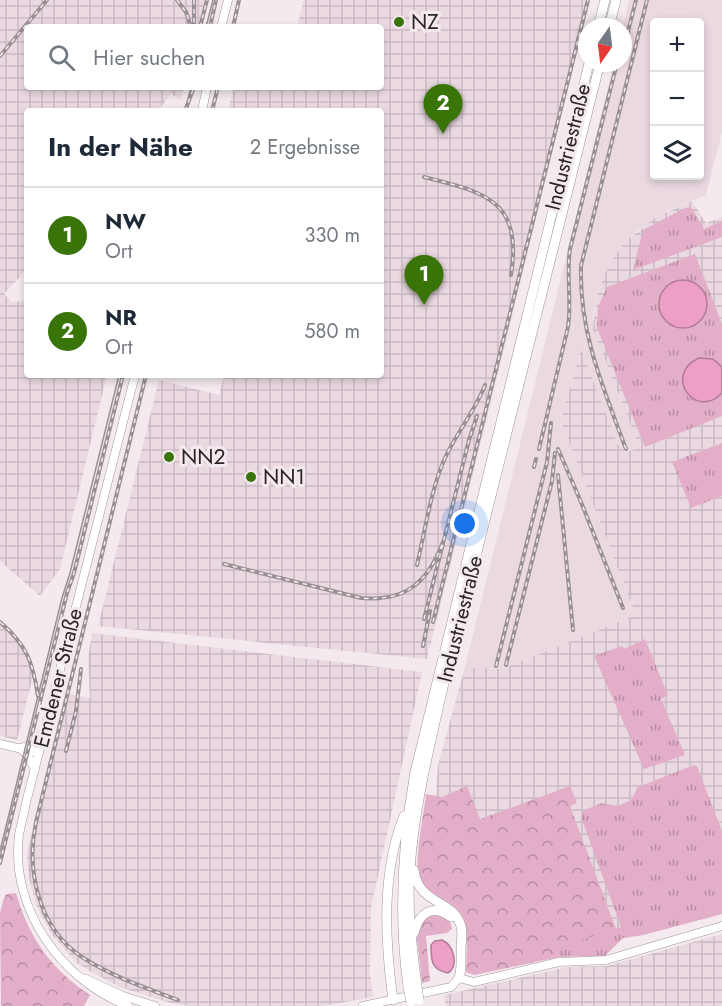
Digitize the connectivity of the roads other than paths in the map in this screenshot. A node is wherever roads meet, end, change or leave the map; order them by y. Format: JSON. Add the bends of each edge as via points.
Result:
{"nodes":[{"id":1,"x":228,"y":0,"type":"edge"},
{"id":2,"x":605,"y":0,"type":"edge"},
{"id":3,"x":616,"y":0,"type":"edge"},
{"id":4,"x":600,"y":18,"type":"edge"},
{"id":5,"x":611,"y":18,"type":"edge"},
{"id":6,"x":222,"y":24,"type":"edge"},
{"id":7,"x":587,"y":72,"type":"edge"},
{"id":8,"x":598,"y":72,"type":"edge"},
{"id":9,"x":206,"y":90,"type":"edge"},
{"id":10,"x":203,"y":108,"type":"edge"},
{"id":11,"x":134,"y":378,"type":"edge"},
{"id":12,"x":45,"y":731,"type":"junction"},
{"id":13,"x":0,"y":744,"type":"edge"},
{"id":14,"x":20,"y":748,"type":"junction"},
{"id":15,"x":39,"y":753,"type":"junction"},
{"id":16,"x":35,"y":769,"type":"junction"},
{"id":17,"x":410,"y":803,"type":"junction"},
{"id":18,"x":413,"y":834,"type":"junction"},
{"id":19,"x":722,"y":926,"type":"edge"},
{"id":20,"x":411,"y":944,"type":"junction"},
{"id":21,"x":461,"y":944,"type":"junction"},
{"id":22,"x":72,"y":971,"type":"junction"},
{"id":23,"x":459,"y":978,"type":"junction"},
{"id":24,"x":412,"y":986,"type":"junction"},
{"id":25,"x":393,"y":1000,"type":"junction"},
{"id":26,"x":416,"y":1004,"type":"edge"},
{"id":27,"x":128,"y":1006,"type":"edge"},
{"id":28,"x":155,"y":1006,"type":"edge"},
{"id":29,"x":363,"y":1006,"type":"edge"}],
"edges":[{"from":1,"to":6,"type":"street"},
{"from":2,"to":4,"type":"highway"},
{"from":3,"to":5,"type":"highway"},
{"from":7,"to":17,"type":"highway","name":"Industriestraße","via":[[436,682]]},
{"from":8,"to":18,"type":"highway","name":"Industriestraße","via":[[444,683]]},
{"from":9,"to":10,"type":"street"},
{"from":11,"to":12,"type":"street","name":"Emdener Straße"},
{"from":12,"to":14,"type":"street","via":[[33,744]]},
{"from":12,"to":15,"type":"street","name":"Emdener Straße"},
{"from":13,"to":14,"type":"street"},
{"from":14,"to":15,"type":"street"},
{"from":14,"to":16,"type":"street"},
{"from":15,"to":16,"type":"street","name":"Emdener Straße"},
{"from":16,"to":22,"type":"street","name":"Emdener Straße","via":[[19,834],[21,880],[36,925]]},
{"from":17,"to":24,"type":"highway","name":"Industriestraße","via":[[401,903],[404,955]]},
{"from":17,"to":25,"type":"highway","via":[[397,833],[389,887],[388,963]]},
{"from":18,"to":20,"type":"highway","name":"Industriestraße"},
{"from":18,"to":21,"type":"highway","via":[[418,886],[458,920]]},
{"from":19,"to":23,"type":"street","via":[[606,960],[559,962],[474,982]]},
{"from":20,"to":21,"type":"highway","via":[[417,920],[434,910],[454,920]]},
{"from":20,"to":24,"type":"highway","name":"Industriestraße"},
{"from":21,"to":23,"type":"highway"},
{"from":22,"to":27,"type":"street","name":"Emdener Straße","via":[[98,992]]},
{"from":22,"to":28,"type":"street","name":"Emdener Straße","via":[[111,991]]},
{"from":23,"to":25,"type":"street","via":[[450,987]]},
{"from":24,"to":26,"type":"highway","name":"Industriestraße","bridge":true},
{"from":25,"to":29,"type":"street"}]}
